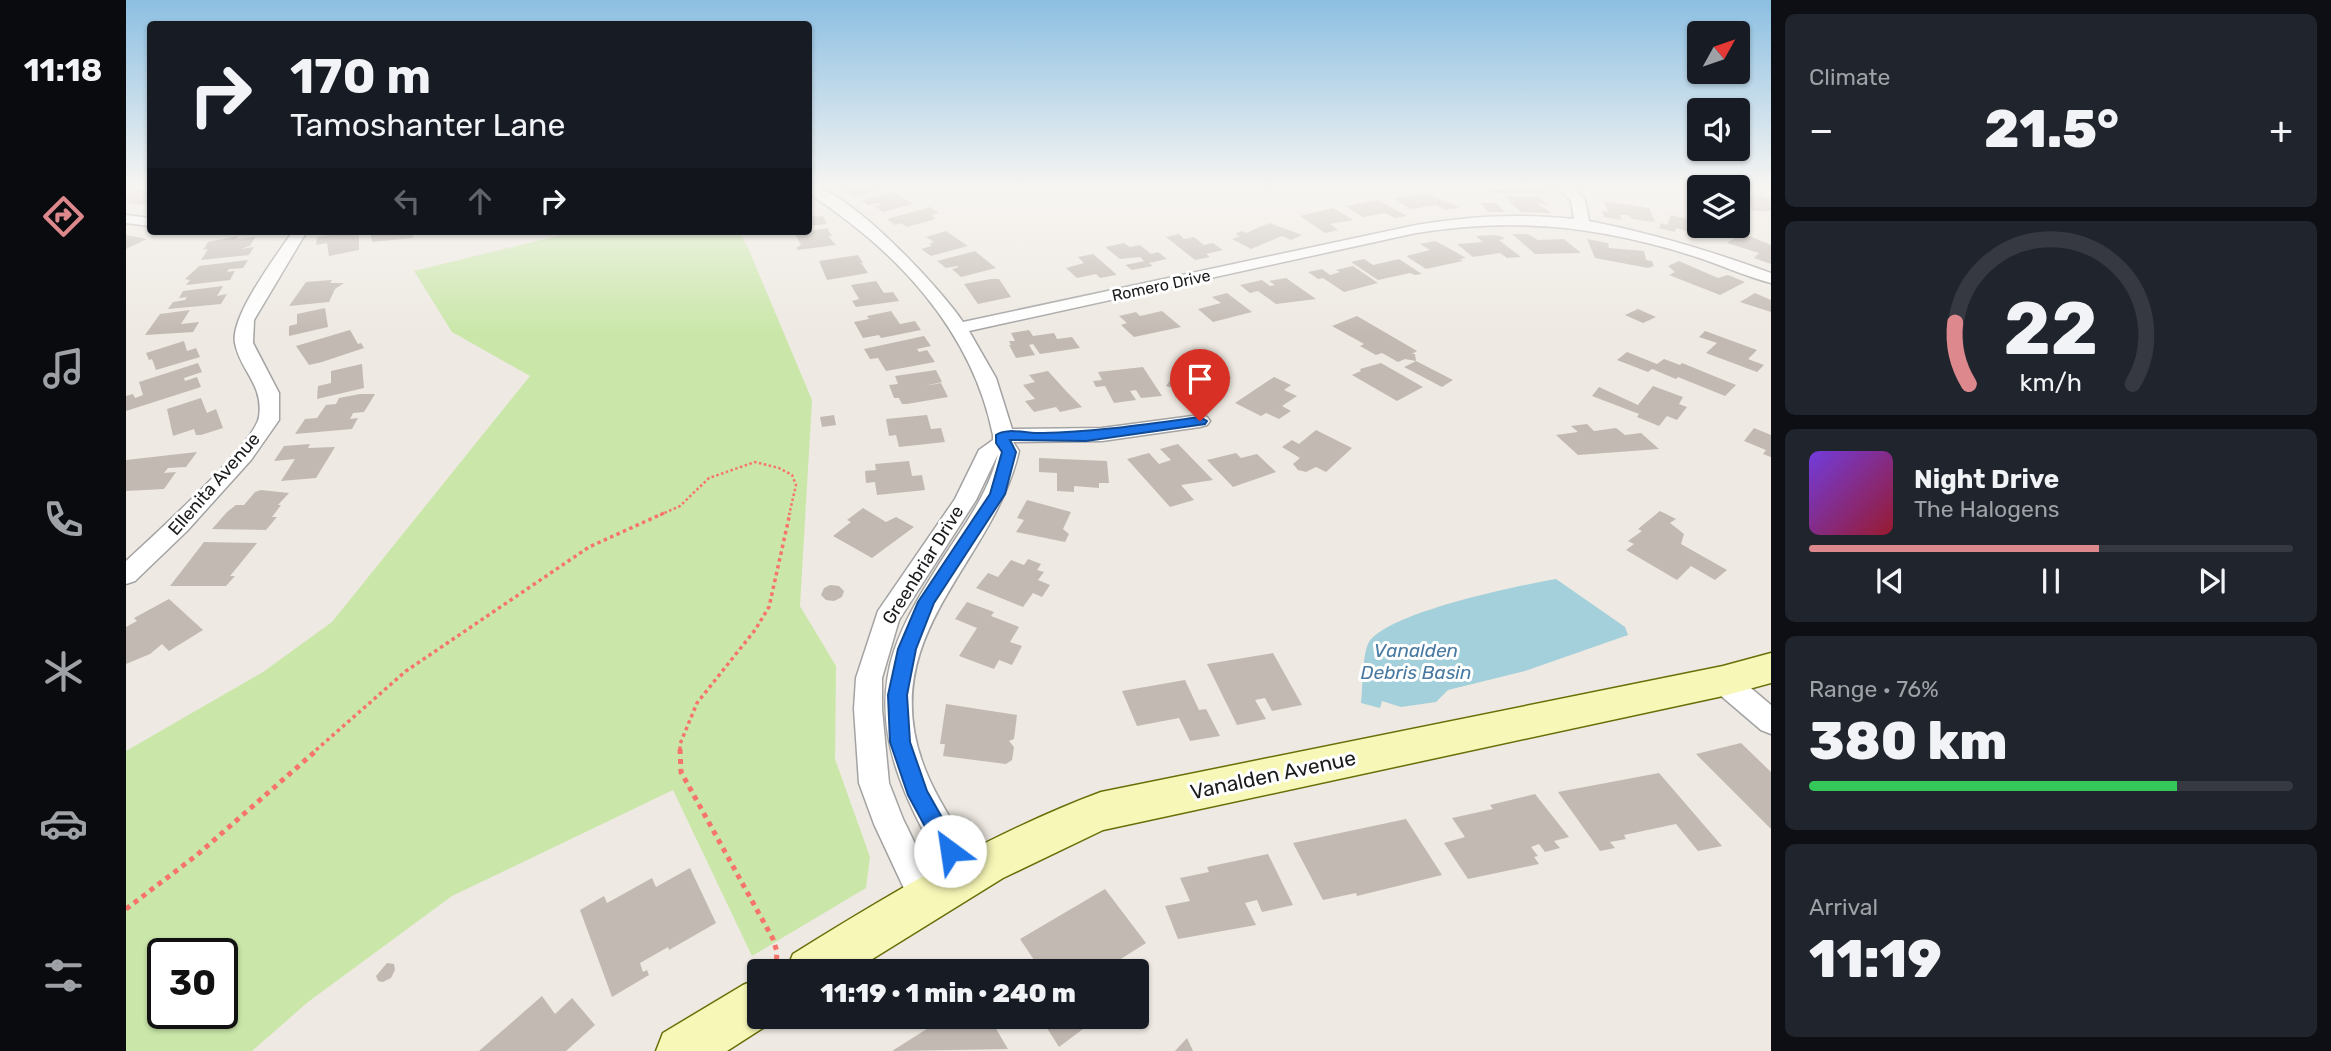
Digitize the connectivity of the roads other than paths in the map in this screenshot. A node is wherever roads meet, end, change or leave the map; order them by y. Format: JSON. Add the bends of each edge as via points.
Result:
{"nodes":[{"id":1,"x":297,"y":235,"type":"edge"},
{"id":2,"x":872,"y":235,"type":"edge"},
{"id":3,"x":1388,"y":235,"type":"edge"},
{"id":4,"x":1629,"y":235,"type":"edge"},
{"id":5,"x":1771,"y":278,"type":"edge"},
{"id":6,"x":961,"y":328,"type":"junction"},
{"id":7,"x":1200,"y":421,"type":"dead end"},
{"id":8,"x":1003,"y":439,"type":"junction"},
{"id":9,"x":126,"y":575,"type":"edge"},
{"id":10,"x":1771,"y":668,"type":"edge"},
{"id":11,"x":1723,"y":681,"type":"junction"},
{"id":12,"x":1771,"y":722,"type":"edge"},
{"id":13,"x":965,"y":874,"type":"junction"},
{"id":14,"x":926,"y":899,"type":"junction"},
{"id":15,"x":829,"y":959,"type":"edge"},
{"id":16,"x":747,"y":1010,"type":"edge"},
{"id":17,"x":681,"y":1051,"type":"edge"}],
"edges":[{"from":1,"to":9,"type":"street","name":"Ellenita Avenue","via":[[245,320],[244,343],[269,393],[269,420],[179,527]]},
{"from":2,"to":6,"type":"street","name":"Greenbriar Drive","via":[[906,263]]},
{"from":3,"to":6,"type":"street","name":"Romero Drive"},
{"from":4,"to":5,"type":"street","name":"Romero Drive","via":[[1684,247]]},
{"from":6,"to":8,"type":"street","name":"Greenbriar Drive","via":[[988,380]]},
{"from":7,"to":8,"type":"street","via":[[1086,436]]},
{"from":8,"to":13,"type":"street","name":"Greenbriar Drive","via":[[1009,452],[997,494],[926,602],[907,649],[898,695],[900,742],[918,795]]},
{"from":8,"to":14,"type":"street","name":"Greenbriar Drive","via":[[986,455],[965,500],[887,618],[869,678],[874,783]]},
{"from":10,"to":11,"type":"main road","name":"Vanalden Avenue"},
{"from":11,"to":12,"type":"street"},
{"from":11,"to":13,"type":"main road","name":"Vanalden Avenue","via":[[1101,811],[1052,828]]},
{"from":13,"to":14,"type":"main road","name":"Vanalden Avenue"},
{"from":14,"to":15,"type":"main road","name":"Vanalden Avenue"},
{"from":16,"to":17,"type":"main road"}]}
